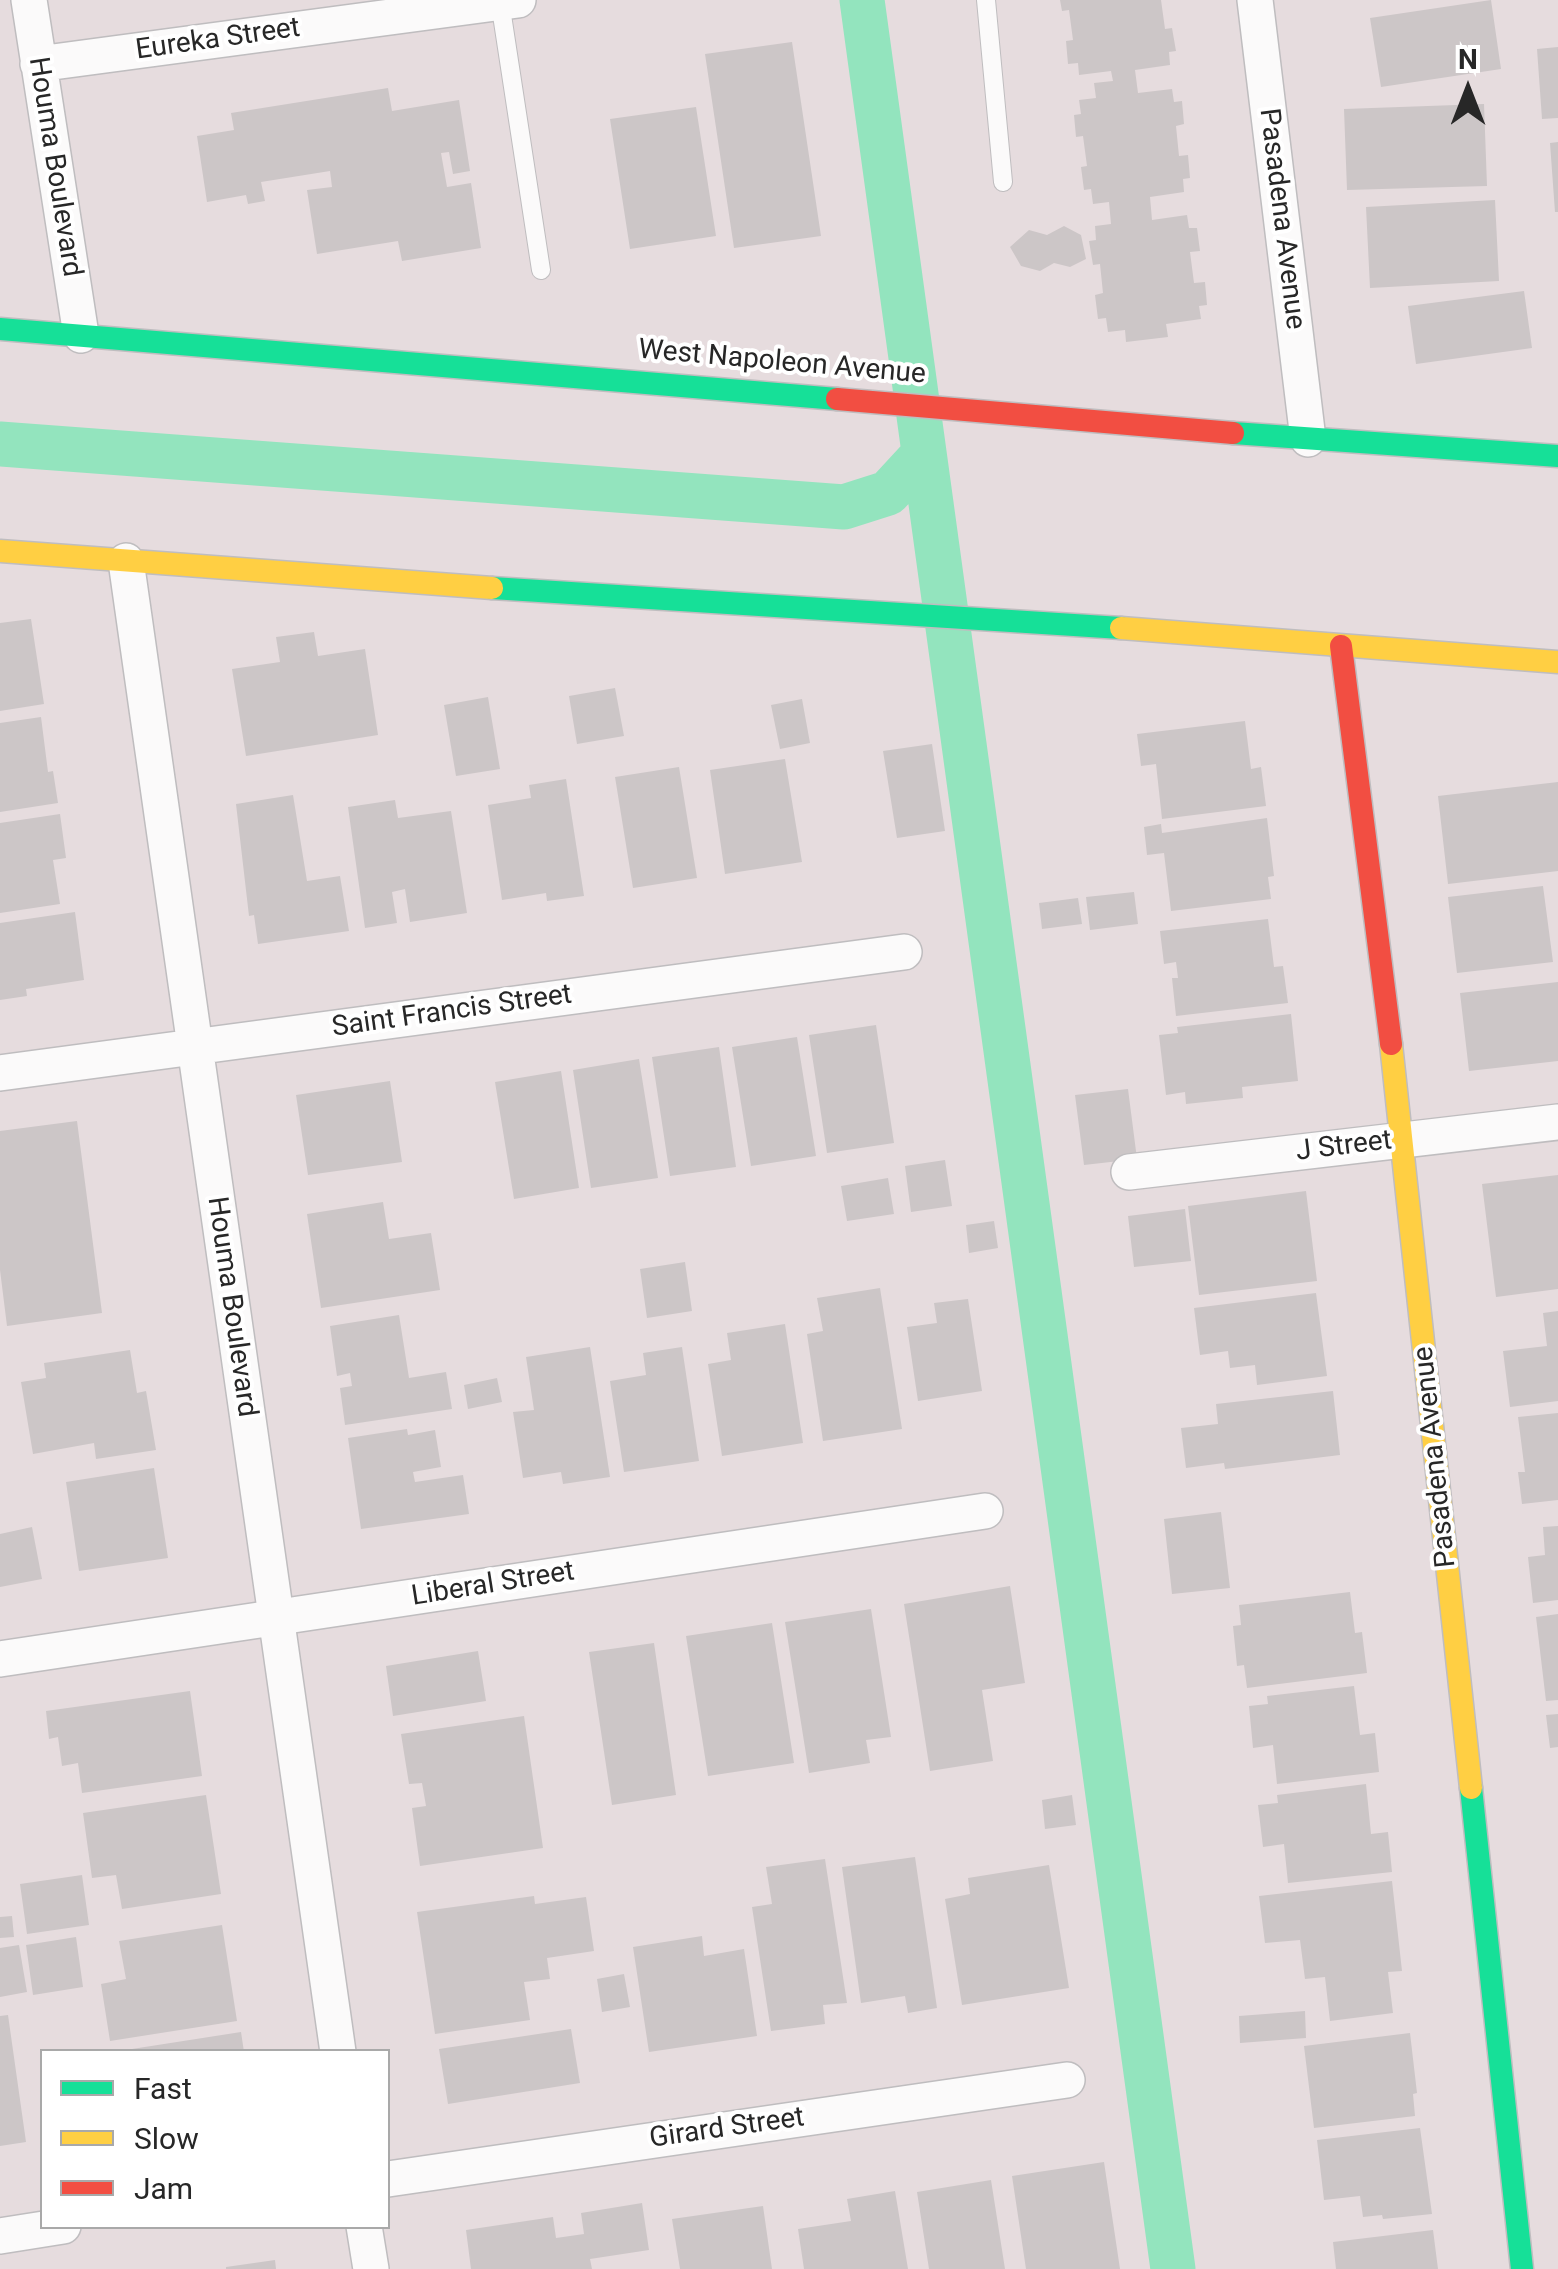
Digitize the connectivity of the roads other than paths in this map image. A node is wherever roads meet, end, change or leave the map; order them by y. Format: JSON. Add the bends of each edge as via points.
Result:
{"nodes":[{"id":1,"x":29,"y":0,"type":"edge"},
{"id":2,"x":986,"y":0,"type":"edge"},
{"id":3,"x":1255,"y":0,"type":"edge"},
{"id":4,"x":509,"y":1,"type":"edge"},
{"id":5,"x":408,"y":7,"type":"edge"},
{"id":6,"x":38,"y":64,"type":"junction"},
{"id":7,"x":1003,"y":182,"type":"dead end"},
{"id":8,"x":541,"y":270,"type":"dead end"},
{"id":9,"x":0,"y":329,"type":"edge"},
{"id":10,"x":81,"y":335,"type":"junction"},
{"id":11,"x":1308,"y":439,"type":"junction"},
{"id":12,"x":1558,"y":456,"type":"edge"},
{"id":13,"x":0,"y":551,"type":"edge"},
{"id":14,"x":126,"y":562,"type":"junction"},
{"id":15,"x":1341,"y":646,"type":"junction"},
{"id":16,"x":1558,"y":662,"type":"edge"},
{"id":17,"x":904,"y":952,"type":"dead end"},
{"id":18,"x":194,"y":1046,"type":"junction"},
{"id":19,"x":0,"y":1072,"type":"edge"},
{"id":20,"x":1558,"y":1122,"type":"edge"},
{"id":21,"x":1402,"y":1140,"type":"junction"},
{"id":22,"x":1129,"y":1172,"type":"dead end"},
{"id":23,"x":985,"y":1511,"type":"dead end"},
{"id":24,"x":275,"y":1618,"type":"junction"},
{"id":25,"x":0,"y":1660,"type":"edge"},
{"id":26,"x":338,"y":2049,"type":"edge"},
{"id":27,"x":1067,"y":2080,"type":"dead end"},
{"id":28,"x":390,"y":2179,"type":"edge"},
{"id":29,"x":44,"y":2229,"type":"edge"},
{"id":30,"x":364,"y":2229,"type":"edge"},
{"id":31,"x":0,"y":2236,"type":"edge"},
{"id":32,"x":371,"y":2269,"type":"edge"},
{"id":33,"x":1522,"y":2269,"type":"edge"}],
"edges":[{"from":1,"to":6,"type":"street","name":"Houma Boulevard"},
{"from":2,"to":7,"type":"lane"},
{"from":3,"to":11,"type":"street","name":"Pasadena Avenue"},
{"from":4,"to":5,"type":"street","name":"Eureka Street"},
{"from":4,"to":8,"type":"lane"},
{"from":5,"to":6,"type":"street","name":"Eureka Street"},
{"from":6,"to":10,"type":"street","name":"Houma Boulevard"},
{"from":9,"to":10,"type":"main road","name":"West Napoleon Avenue"},
{"from":10,"to":11,"type":"main road","name":"West Napoleon Avenue"},
{"from":11,"to":12,"type":"main road","name":"West Napoleon Avenue"},
{"from":13,"to":14,"type":"main road"},
{"from":14,"to":15,"type":"main road"},
{"from":14,"to":18,"type":"street","name":"Houma Boulevard"},
{"from":15,"to":16,"type":"main road"},
{"from":15,"to":21,"type":"main road","name":"Pasadena Avenue"},
{"from":17,"to":18,"type":"street","name":"Saint Francis Street"},
{"from":18,"to":19,"type":"street","name":"Saint Francis Street"},
{"from":18,"to":24,"type":"street","name":"Houma Boulevard"},
{"from":20,"to":21,"type":"street","name":"J Street"},
{"from":21,"to":22,"type":"street","name":"J Street"},
{"from":21,"to":33,"type":"main road","name":"Pasadena Avenue"},
{"from":23,"to":24,"type":"street","name":"Liberal Street"},
{"from":24,"to":25,"type":"street","name":"Liberal Street"},
{"from":24,"to":26,"type":"street","name":"Houma Boulevard"},
{"from":27,"to":28,"type":"street","name":"Girard Street"},
{"from":29,"to":31,"type":"street"},
{"from":30,"to":32,"type":"street"}]}
